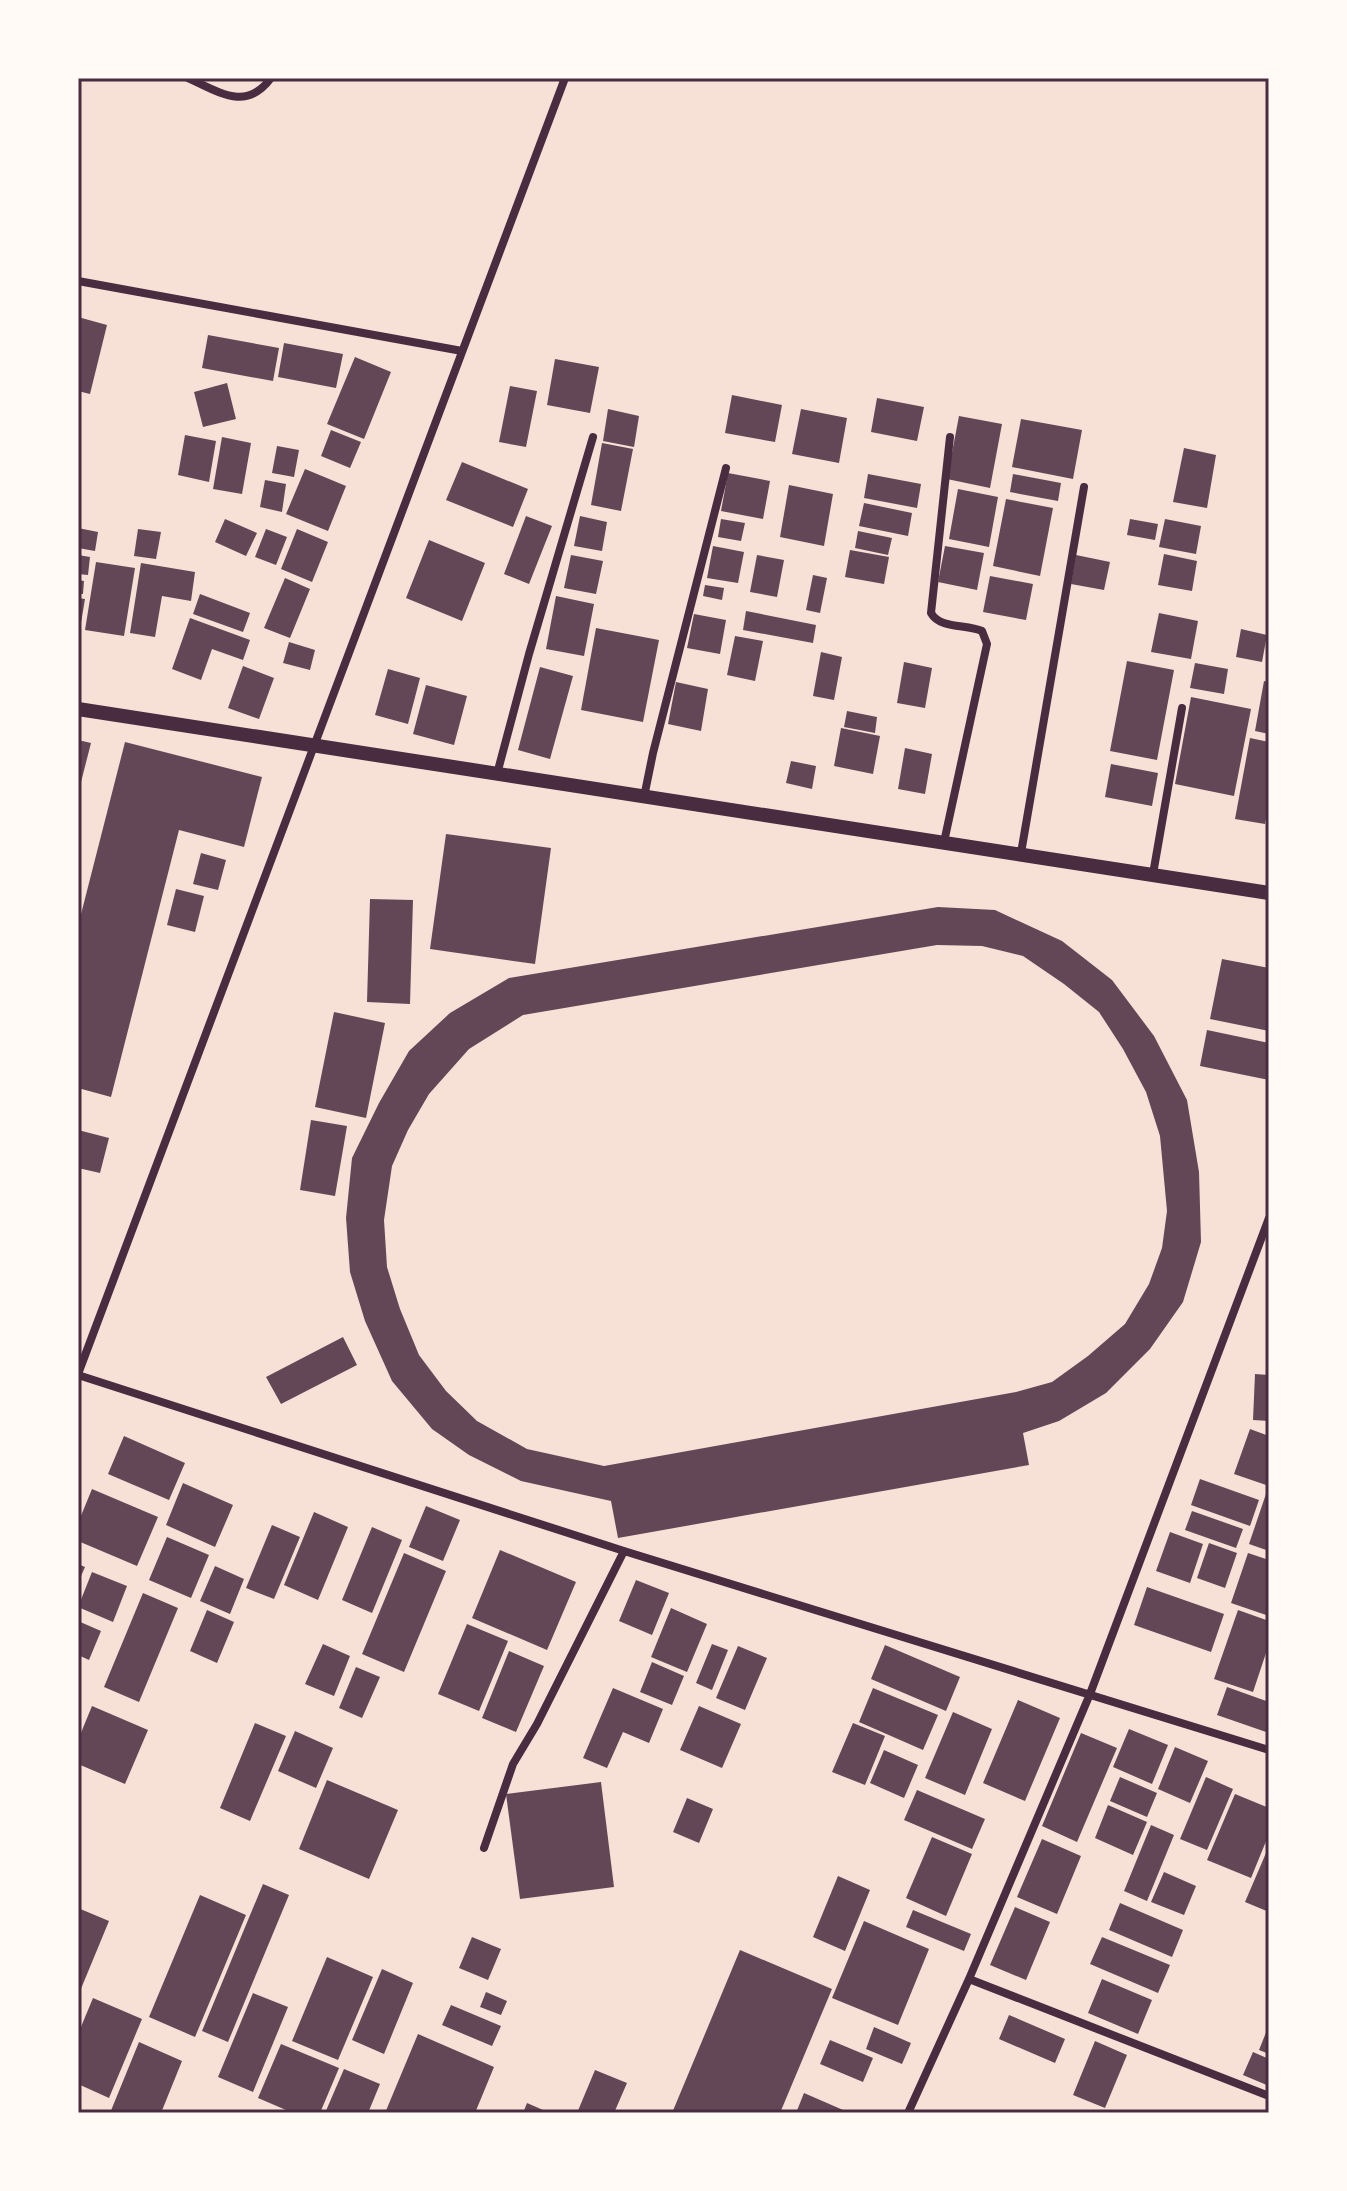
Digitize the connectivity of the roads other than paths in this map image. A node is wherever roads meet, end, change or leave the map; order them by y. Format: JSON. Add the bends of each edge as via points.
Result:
{"nodes":[{"id":1,"x":188,"y":78,"type":"edge"},
{"id":2,"x":271,"y":78,"type":"edge"},
{"id":3,"x":565,"y":78,"type":"edge"},
{"id":4,"x":78,"y":281,"type":"edge"},
{"id":5,"x":462,"y":351,"type":"junction"},
{"id":6,"x":593,"y":437,"type":"dead end"},
{"id":7,"x":950,"y":437,"type":"dead end"},
{"id":8,"x":726,"y":468,"type":"dead end"},
{"id":9,"x":1084,"y":487,"type":"dead end"},
{"id":10,"x":1182,"y":708,"type":"dead end"},
{"id":11,"x":78,"y":709,"type":"edge"},
{"id":12,"x":312,"y":747,"type":"junction"},
{"id":13,"x":497,"y":774,"type":"junction"},
{"id":14,"x":644,"y":797,"type":"junction"},
{"id":15,"x":944,"y":842,"type":"junction"},
{"id":16,"x":1021,"y":853,"type":"junction"},
{"id":17,"x":1153,"y":874,"type":"junction"},
{"id":18,"x":1269,"y":893,"type":"edge"},
{"id":19,"x":1269,"y":1218,"type":"edge"},
{"id":20,"x":1264,"y":1243,"type":"edge"},
{"id":21,"x":78,"y":1375,"type":"edge"},
{"id":22,"x":624,"y":1551,"type":"junction"},
{"id":23,"x":1090,"y":1694,"type":"junction"},
{"id":24,"x":1269,"y":1750,"type":"edge"},
{"id":25,"x":484,"y":1848,"type":"dead end"},
{"id":26,"x":969,"y":1979,"type":"junction"},
{"id":27,"x":1269,"y":2096,"type":"edge"},
{"id":28,"x":908,"y":2113,"type":"edge"}],
"edges":[{"from":1,"to":2,"type":"street","via":[[239,98],[254,96]]},
{"from":3,"to":5,"type":"street"},
{"from":4,"to":5,"type":"street"},
{"from":5,"to":12,"type":"street"},
{"from":6,"to":13,"type":"street"},
{"from":7,"to":15,"type":"street","via":[[931,613],[943,623],[977,628],[987,644]]},
{"from":8,"to":14,"type":"street"},
{"from":9,"to":16,"type":"street"},
{"from":10,"to":17,"type":"street"},
{"from":11,"to":12,"type":"street"},
{"from":12,"to":13,"type":"street"},
{"from":12,"to":21,"type":"street"},
{"from":13,"to":14,"type":"street"},
{"from":14,"to":15,"type":"street"},
{"from":15,"to":16,"type":"street"},
{"from":16,"to":17,"type":"street"},
{"from":17,"to":18,"type":"street"},
{"from":19,"to":20,"type":"street"},
{"from":20,"to":23,"type":"street"},
{"from":21,"to":22,"type":"street"},
{"from":22,"to":23,"type":"street"},
{"from":22,"to":25,"type":"street","via":[[513,1764]]},
{"from":23,"to":24,"type":"street"},
{"from":23,"to":26,"type":"street"},
{"from":26,"to":27,"type":"street"},
{"from":26,"to":28,"type":"street"}]}
